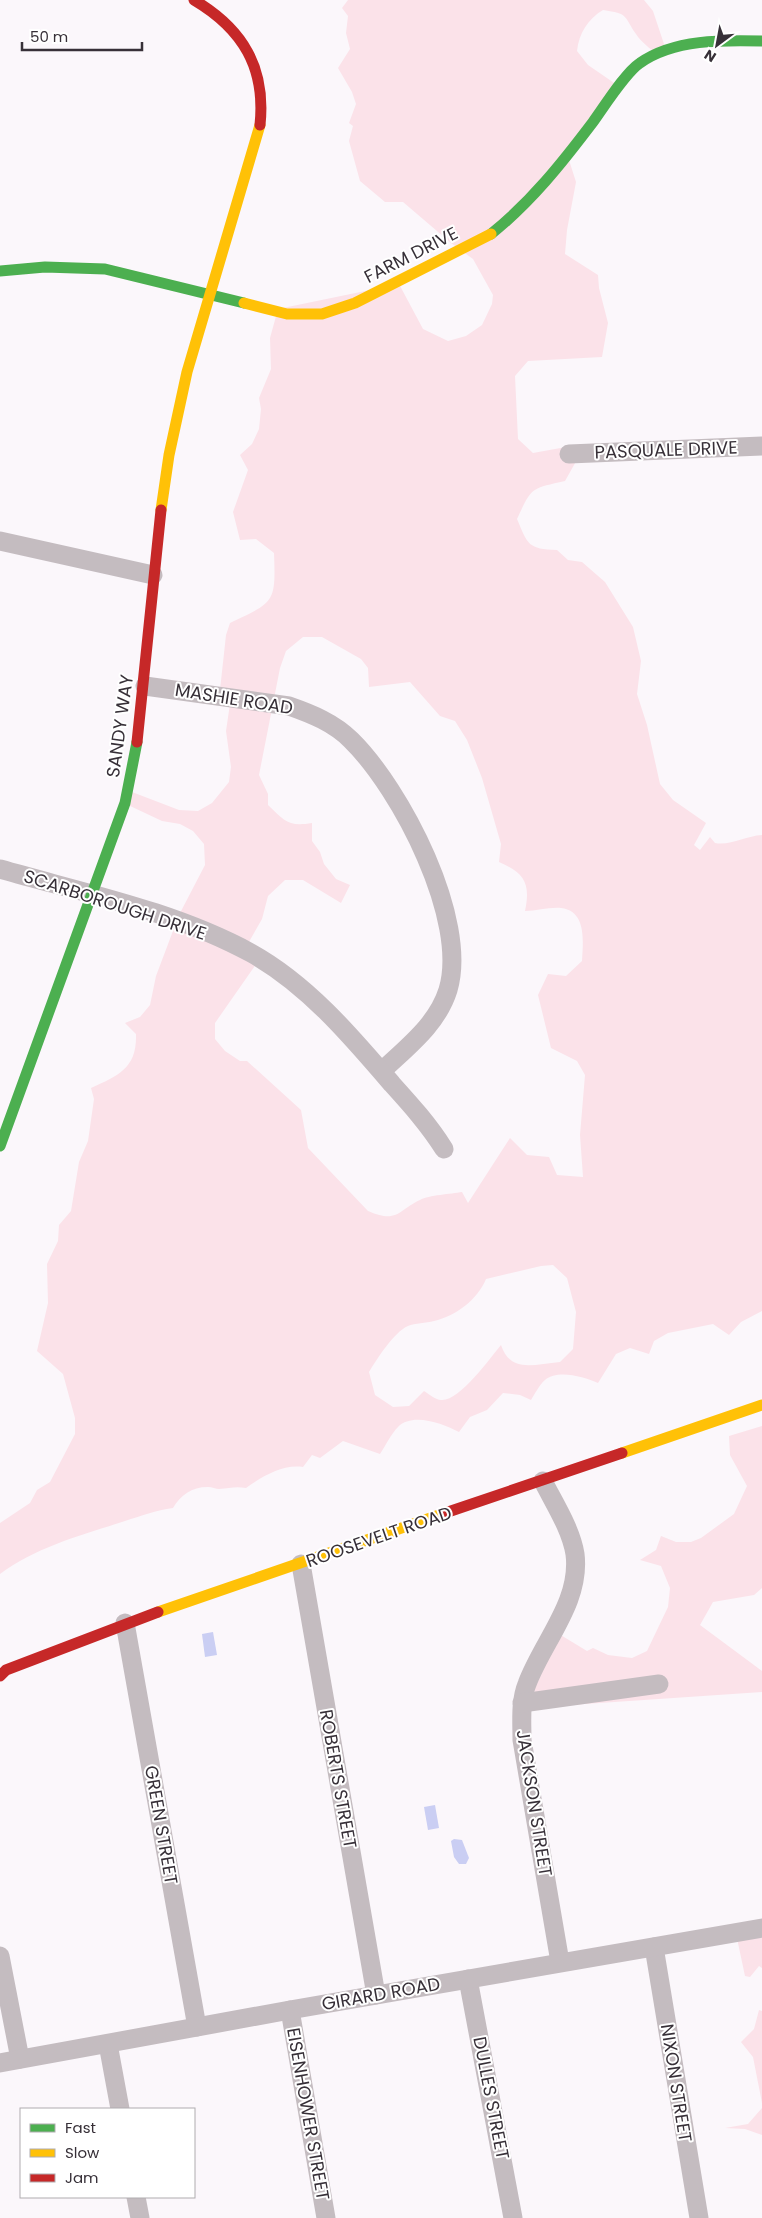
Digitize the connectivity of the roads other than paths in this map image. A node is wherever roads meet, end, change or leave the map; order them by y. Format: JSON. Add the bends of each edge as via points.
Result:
{"nodes":[{"id":1,"x":194,"y":0,"type":"edge"},
{"id":2,"x":762,"y":41,"type":"edge"},
{"id":3,"x":0,"y":271,"type":"edge"},
{"id":4,"x":208,"y":294,"type":"junction"},
{"id":5,"x":762,"y":446,"type":"edge"},
{"id":6,"x":569,"y":454,"type":"dead end"},
{"id":7,"x":0,"y":541,"type":"edge"},
{"id":8,"x":153,"y":575,"type":"junction"},
{"id":9,"x":145,"y":686,"type":"junction"},
{"id":10,"x":0,"y":869,"type":"edge"},
{"id":11,"x":92,"y":895,"type":"junction"},
{"id":12,"x":382,"y":1071,"type":"junction"},
{"id":13,"x":0,"y":1146,"type":"edge"},
{"id":14,"x":444,"y":1149,"type":"dead end"},
{"id":15,"x":762,"y":1405,"type":"edge"},
{"id":16,"x":543,"y":1481,"type":"junction"},
{"id":17,"x":301,"y":1564,"type":"junction"},
{"id":18,"x":125,"y":1623,"type":"junction"},
{"id":19,"x":0,"y":1676,"type":"edge"},
{"id":20,"x":659,"y":1684,"type":"dead end"},
{"id":21,"x":522,"y":1704,"type":"junction"},
{"id":22,"x":762,"y":1928,"type":"edge"},
{"id":23,"x":654,"y":1947,"type":"junction"},
{"id":24,"x":0,"y":1956,"type":"edge"},
{"id":25,"x":560,"y":1962,"type":"junction"},
{"id":26,"x":468,"y":1979,"type":"junction"},
{"id":27,"x":376,"y":1995,"type":"junction"},
{"id":28,"x":290,"y":2010,"type":"junction"},
{"id":29,"x":197,"y":2027,"type":"junction"},
{"id":30,"x":108,"y":2044,"type":"junction"},
{"id":31,"x":20,"y":2059,"type":"junction"},
{"id":32,"x":0,"y":2063,"type":"edge"},
{"id":33,"x":120,"y":2108,"type":"edge"},
{"id":34,"x":136,"y":2198,"type":"edge"},
{"id":35,"x":140,"y":2218,"type":"edge"},
{"id":36,"x":326,"y":2218,"type":"edge"},
{"id":37,"x":513,"y":2218,"type":"edge"},
{"id":38,"x":699,"y":2218,"type":"edge"}],
"edges":[{"from":1,"to":4,"type":"street","name":"SANDY WAY","via":[[218,14],[243,42],[253,59],[262,95],[259,130]]},
{"from":2,"to":4,"type":"street","name":"FARM DRIVE","via":[[732,40],[684,45],[659,52],[640,63],[510,220],[491,234],[355,304],[322,314],[300,315]]},
{"from":3,"to":4,"type":"street","name":"FARM DRIVE","via":[[45,267],[105,269]]},
{"from":4,"to":8,"type":"street","name":"SANDY WAY","via":[[169,454]]},
{"from":5,"to":6,"type":"street","name":"PASQUALE DRIVE"},
{"from":7,"to":8,"type":"street"},
{"from":8,"to":9,"type":"street","name":"SANDY WAY"},
{"from":9,"to":11,"type":"street","name":"SANDY WAY","via":[[134,768],[125,804]]},
{"from":9,"to":12,"type":"street","name":"MASHIE ROAD","via":[[289,706],[317,717],[357,747],[408,821],[428,862],[449,923],[451,977],[440,1008],[431,1022]]},
{"from":10,"to":11,"type":"street","name":"SCARBOROUGH DRIVE"},
{"from":11,"to":12,"type":"street","name":"SCARBOROUGH DRIVE","via":[[170,918],[252,954],[282,974],[320,1007]]},
{"from":11,"to":13,"type":"street","name":"SANDY WAY"},
{"from":12,"to":14,"type":"street","name":"SCARBOROUGH DRIVE","via":[[428,1123]]},
{"from":15,"to":16,"type":"street","name":"ROOSEVELT ROAD"},
{"from":16,"to":17,"type":"street","name":"ROOSEVELT ROAD"},
{"from":16,"to":21,"type":"street","name":"JACKSON STREET","via":[[574,1552],[576,1579],[526,1685]]},
{"from":17,"to":18,"type":"street","name":"ROOSEVELT ROAD"},
{"from":17,"to":27,"type":"street","name":"ROBERTS STREET"},
{"from":18,"to":19,"type":"street","name":"ROOSEVELT ROAD","via":[[6,1670]]},
{"from":18,"to":29,"type":"street","name":"GREEN STREET"},
{"from":20,"to":21,"type":"street"},
{"from":21,"to":25,"type":"street","name":"JACKSON STREET","via":[[522,1740]]},
{"from":22,"to":23,"type":"street","name":"GIRARD ROAD"},
{"from":23,"to":25,"type":"street","name":"GIRARD ROAD"},
{"from":23,"to":38,"type":"street","name":"NIXON STREET"},
{"from":24,"to":31,"type":"street"},
{"from":25,"to":26,"type":"street","name":"GIRARD ROAD"},
{"from":26,"to":27,"type":"street","name":"GIRARD ROAD"},
{"from":26,"to":37,"type":"street","name":"DULLES STREET"},
{"from":27,"to":28,"type":"street","name":"GIRARD ROAD"},
{"from":28,"to":29,"type":"street","name":"GIRARD ROAD"},
{"from":28,"to":36,"type":"street","name":"EISENHOWER STREET"},
{"from":29,"to":30,"type":"street","name":"GIRARD ROAD"},
{"from":30,"to":31,"type":"street","name":"GIRARD ROAD"},
{"from":30,"to":33,"type":"street"},
{"from":31,"to":32,"type":"street","name":"GIRARD ROAD"},
{"from":34,"to":35,"type":"street"}]}
